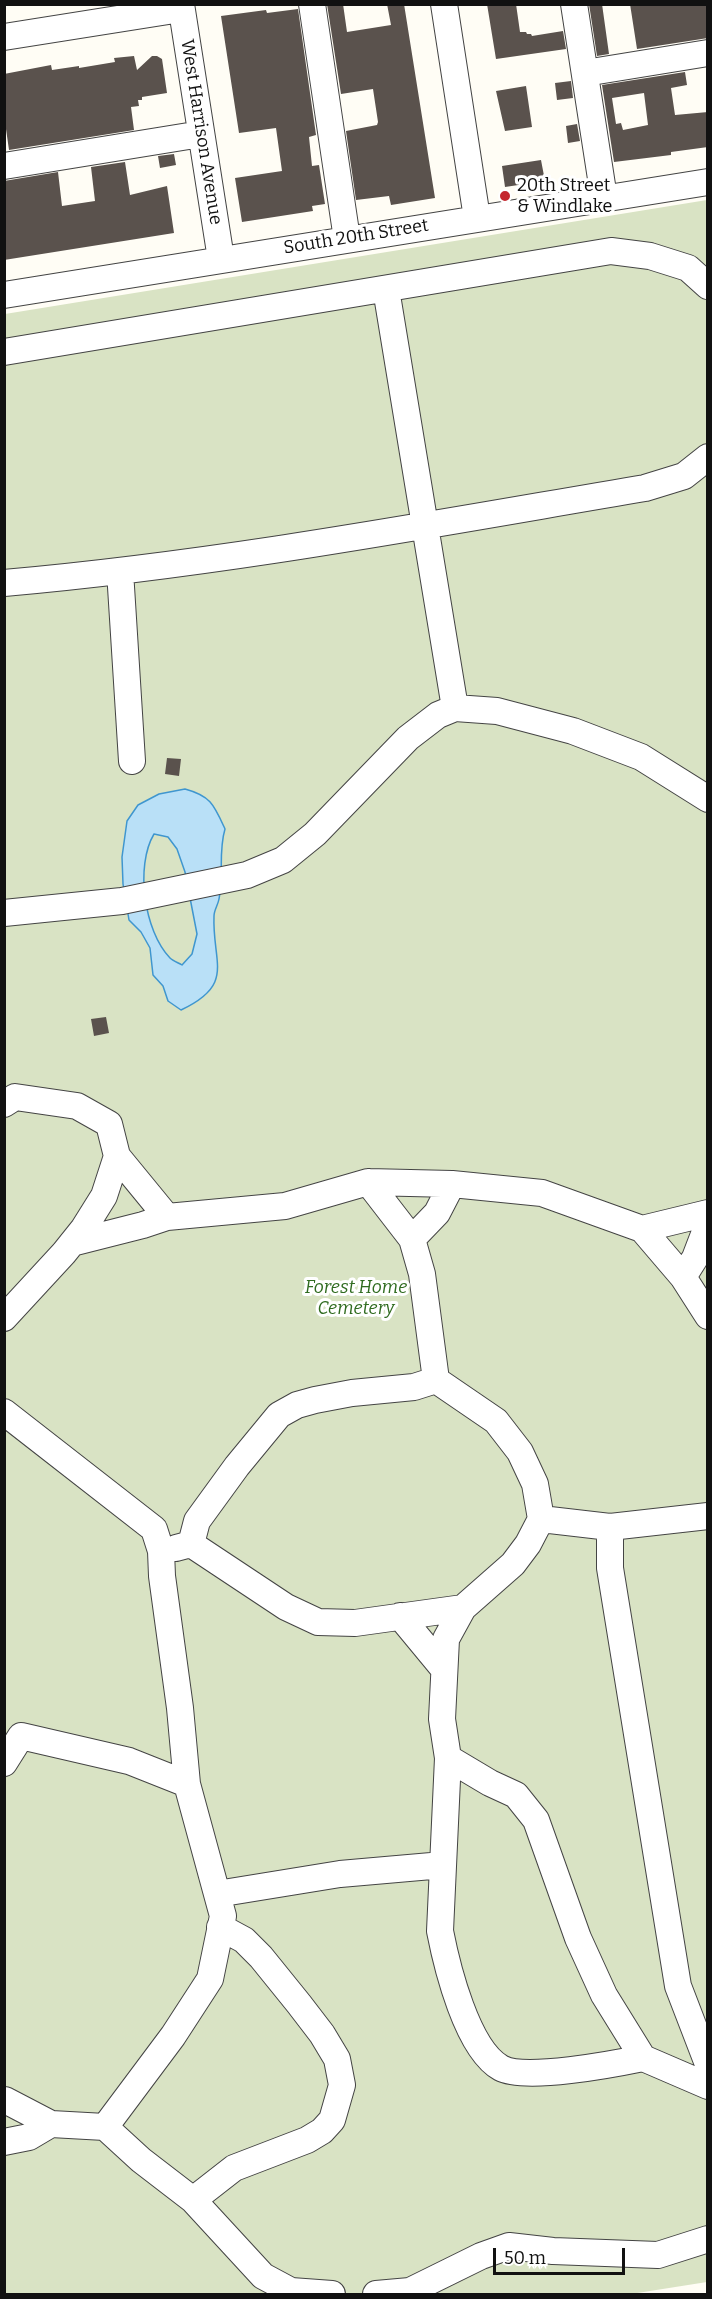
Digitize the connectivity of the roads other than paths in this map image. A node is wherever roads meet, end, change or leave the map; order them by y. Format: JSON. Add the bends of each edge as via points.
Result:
{"nodes":[{"id":1,"x":312,"y":4,"type":"edge"},
{"id":2,"x":444,"y":4,"type":"edge"},
{"id":3,"x":574,"y":4,"type":"edge"},
{"id":4,"x":181,"y":7,"type":"edge"},
{"id":5,"x":4,"y":37,"type":"edge"},
{"id":6,"x":708,"y":53,"type":"edge"},
{"id":7,"x":585,"y":74,"type":"junction"},
{"id":8,"x":201,"y":134,"type":"junction"},
{"id":9,"x":4,"y":166,"type":"edge"},
{"id":10,"x":708,"y":182,"type":"edge"},
{"id":11,"x":604,"y":198,"type":"junction"},
{"id":12,"x":477,"y":218,"type":"junction"},
{"id":13,"x":347,"y":239,"type":"junction"},
{"id":14,"x":221,"y":259,"type":"junction"},
{"id":15,"x":708,"y":286,"type":"edge"},
{"id":16,"x":386,"y":289,"type":"junction"},
{"id":17,"x":4,"y":295,"type":"edge"},
{"id":18,"x":4,"y":352,"type":"edge"},
{"id":19,"x":708,"y":457,"type":"edge"},
{"id":20,"x":424,"y":525,"type":"junction"},
{"id":21,"x":120,"y":571,"type":"junction"},
{"id":22,"x":4,"y":583,"type":"edge"},
{"id":23,"x":455,"y":708,"type":"junction"},
{"id":24,"x":132,"y":761,"type":"dead end"},
{"id":25,"x":708,"y":799,"type":"edge"},
{"id":26,"x":4,"y":913,"type":"edge"},
{"id":27,"x":8,"y":1098,"type":"edge"},
{"id":28,"x":117,"y":1156,"type":"junction"},
{"id":29,"x":368,"y":1182,"type":"junction"},
{"id":30,"x":452,"y":1184,"type":"junction"},
{"id":31,"x":708,"y":1213,"type":"edge"},
{"id":32,"x":167,"y":1217,"type":"junction"},
{"id":33,"x":708,"y":1224,"type":"edge"},
{"id":34,"x":642,"y":1229,"type":"junction"},
{"id":35,"x":412,"y":1239,"type":"junction"},
{"id":36,"x":72,"y":1243,"type":"junction"},
{"id":37,"x":682,"y":1276,"type":"junction"},
{"id":38,"x":708,"y":1316,"type":"edge"},
{"id":39,"x":4,"y":1318,"type":"edge"},
{"id":40,"x":435,"y":1380,"type":"junction"},
{"id":41,"x":4,"y":1412,"type":"edge"},
{"id":42,"x":708,"y":1516,"type":"edge"},
{"id":43,"x":541,"y":1519,"type":"junction"},
{"id":44,"x":610,"y":1527,"type":"junction"},
{"id":45,"x":191,"y":1544,"type":"junction"},
{"id":46,"x":161,"y":1551,"type":"junction"},
{"id":47,"x":463,"y":1608,"type":"junction"},
{"id":48,"x":400,"y":1616,"type":"junction"},
{"id":49,"x":443,"y":1668,"type":"junction"},
{"id":50,"x":13,"y":1734,"type":"edge"},
{"id":51,"x":448,"y":1758,"type":"junction"},
{"id":52,"x":4,"y":1762,"type":"edge"},
{"id":53,"x":187,"y":1785,"type":"junction"},
{"id":54,"x":443,"y":1865,"type":"junction"},
{"id":55,"x":217,"y":1894,"type":"junction"},
{"id":56,"x":220,"y":1928,"type":"junction"},
{"id":57,"x":643,"y":2058,"type":"junction"},
{"id":58,"x":708,"y":2064,"type":"edge"},
{"id":59,"x":708,"y":2086,"type":"edge"},
{"id":60,"x":5,"y":2100,"type":"edge"},
{"id":61,"x":4,"y":2105,"type":"edge"},
{"id":62,"x":51,"y":2124,"type":"junction"},
{"id":63,"x":105,"y":2127,"type":"junction"},
{"id":64,"x":4,"y":2142,"type":"edge"},
{"id":65,"x":193,"y":2200,"type":"junction"},
{"id":66,"x":708,"y":2240,"type":"edge"},
{"id":67,"x":332,"y":2295,"type":"edge"},
{"id":68,"x":376,"y":2295,"type":"edge"}],
"edges":[{"from":1,"to":13,"type":"street"},
{"from":2,"to":12,"type":"street"},
{"from":3,"to":7,"type":"street"},
{"from":4,"to":5,"type":"street"},
{"from":4,"to":8,"type":"street","name":"West Harrison Avenue"},
{"from":6,"to":7,"type":"street"},
{"from":7,"to":11,"type":"street"},
{"from":8,"to":9,"type":"street"},
{"from":8,"to":14,"type":"street","name":"West Harrison Avenue"},
{"from":10,"to":11,"type":"street","name":"South 20th Street"},
{"from":11,"to":12,"type":"street","name":"South 20th Street"},
{"from":12,"to":13,"type":"street","name":"South 20th Street"},
{"from":13,"to":14,"type":"street","name":"South 20th Street"},
{"from":14,"to":17,"type":"street","name":"South 20th Street"},
{"from":15,"to":16,"type":"street","via":[[688,268],[650,256],[611,251]]},
{"from":16,"to":18,"type":"street"},
{"from":16,"to":20,"type":"street"},
{"from":19,"to":20,"type":"street","via":[[684,476],[645,488]]},
{"from":20,"to":21,"type":"street"},
{"from":20,"to":23,"type":"street"},
{"from":21,"to":22,"type":"street"},
{"from":21,"to":24,"type":"street"},
{"from":23,"to":25,"type":"street","via":[[496,711],[573,731],[641,757]]},
{"from":23,"to":26,"type":"street","via":[[438,715],[408,738],[315,834],[283,860],[247,875],[122,901]]},
{"from":27,"to":28,"type":"street","via":[[77,1106],[109,1124]]},
{"from":28,"to":32,"type":"street"},
{"from":28,"to":36,"type":"street","via":[[104,1196]]},
{"from":29,"to":30,"type":"street"},
{"from":29,"to":32,"type":"street","via":[[285,1206]]},
{"from":29,"to":35,"type":"street"},
{"from":30,"to":34,"type":"street","via":[[542,1193]]},
{"from":30,"to":35,"type":"street","via":[[437,1213]]},
{"from":31,"to":34,"type":"street"},
{"from":32,"to":36,"type":"street"},
{"from":33,"to":37,"type":"street","via":[[695,1258]]},
{"from":34,"to":37,"type":"street"},
{"from":35,"to":40,"type":"street","via":[[422,1274]]},
{"from":36,"to":39,"type":"street"},
{"from":37,"to":38,"type":"street"},
{"from":40,"to":43,"type":"street","via":[[496,1420],[520,1452],[535,1484]]},
{"from":40,"to":45,"type":"street","via":[[414,1387],[315,1400],[279,1415],[197,1521]]},
{"from":41,"to":46,"type":"street","via":[[154,1529]]},
{"from":42,"to":44,"type":"street"},
{"from":43,"to":44,"type":"street"},
{"from":43,"to":47,"type":"street","via":[[513,1564]]},
{"from":44,"to":58,"type":"street","via":[[610,1568],[678,1986]]},
{"from":45,"to":46,"type":"street"},
{"from":45,"to":48,"type":"street","via":[[286,1607],[318,1622],[356,1623]]},
{"from":46,"to":53,"type":"street"},
{"from":47,"to":48,"type":"street"},
{"from":47,"to":49,"type":"street","via":[[446,1639]]},
{"from":48,"to":49,"type":"street"},
{"from":49,"to":51,"type":"street","via":[[442,1719]]},
{"from":50,"to":52,"type":"street"},
{"from":50,"to":53,"type":"street","via":[[129,1761]]},
{"from":51,"to":54,"type":"street"},
{"from":51,"to":57,"type":"street","via":[[516,1795],[536,1820],[578,1938],[604,1995]]},
{"from":53,"to":55,"type":"street"},
{"from":54,"to":55,"type":"street","via":[[340,1874]]},
{"from":54,"to":57,"type":"street","via":[[440,1931],[445,1959],[470,2031],[483,2051],[501,2068],[519,2072],[585,2069]]},
{"from":55,"to":56,"type":"street","via":[[223,1916]]},
{"from":56,"to":63,"type":"street","via":[[210,1979]]},
{"from":56,"to":65,"type":"street","via":[[244,1940],[299,2004],[337,2059],[342,2085],[332,2120],[321,2131],[234,2168]]},
{"from":57,"to":59,"type":"street"},
{"from":60,"to":61,"type":"street"},
{"from":60,"to":62,"type":"street"},
{"from":62,"to":63,"type":"street"},
{"from":62,"to":64,"type":"street","via":[[29,2137]]},
{"from":63,"to":65,"type":"street"},
{"from":65,"to":67,"type":"street","via":[[263,2276],[291,2291]]},
{"from":66,"to":68,"type":"street","via":[[658,2255],[553,2252],[508,2246],[410,2291]]}]}
